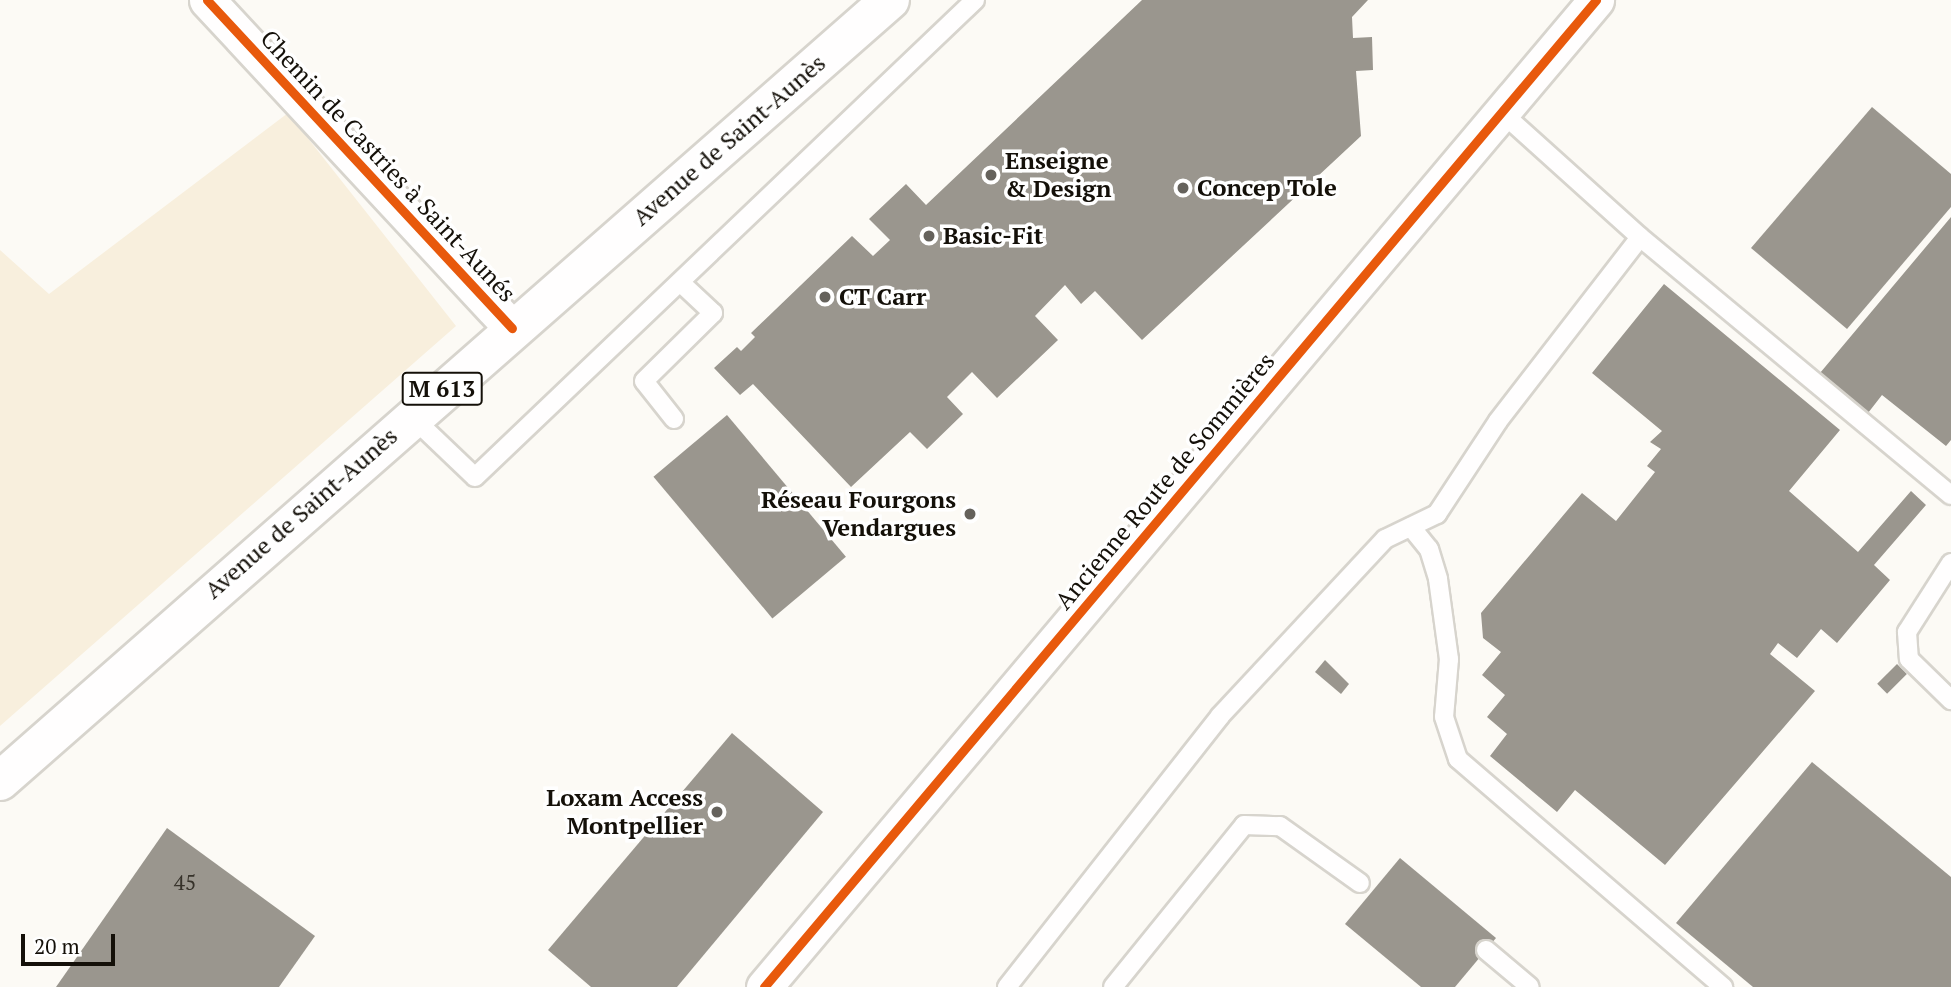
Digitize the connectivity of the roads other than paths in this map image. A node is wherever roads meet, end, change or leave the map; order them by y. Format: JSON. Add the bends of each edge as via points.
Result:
{"nodes":[{"id":1,"x":207,"y":0,"type":"edge"},
{"id":2,"x":890,"y":0,"type":"edge"},
{"id":3,"x":975,"y":0,"type":"edge"},
{"id":4,"x":1596,"y":0,"type":"edge"},
{"id":5,"x":1501,"y":112,"type":"junction"},
{"id":6,"x":1640,"y":237,"type":"junction"},
{"id":7,"x":680,"y":282,"type":"junction"},
{"id":8,"x":512,"y":328,"type":"junction"},
{"id":9,"x":411,"y":416,"type":"junction"},
{"id":10,"x":674,"y":419,"type":"dead end"},
{"id":11,"x":1951,"y":495,"type":"edge"},
{"id":12,"x":1411,"y":527,"type":"junction"},
{"id":13,"x":1951,"y":563,"type":"edge"},
{"id":14,"x":1951,"y":700,"type":"edge"},
{"id":15,"x":0,"y":781,"type":"edge"},
{"id":16,"x":1360,"y":883,"type":"dead end"},
{"id":17,"x":1486,"y":950,"type":"dead end"},
{"id":18,"x":764,"y":987,"type":"edge"},
{"id":19,"x":1007,"y":987,"type":"edge"},
{"id":20,"x":1113,"y":987,"type":"edge"},
{"id":21,"x":1530,"y":987,"type":"edge"},
{"id":22,"x":1723,"y":987,"type":"edge"}],
"edges":[{"from":1,"to":8,"type":"street","name":"Chemin de Castries à Saint-Aunés"},
{"from":2,"to":8,"type":"main road","name":"Avenue de Saint-Aunès","number":"M 613"},
{"from":3,"to":7,"type":"lane"},
{"from":4,"to":5,"type":"street","name":"Ancienne Route de Sommières"},
{"from":5,"to":6,"type":"lane"},
{"from":5,"to":18,"type":"street","name":"Ancienne Route de Sommières"},
{"from":6,"to":11,"type":"lane"},
{"from":6,"to":12,"type":"lane","via":[[1498,421],[1437,514]]},
{"from":7,"to":9,"type":"lane","via":[[475,477]]},
{"from":7,"to":10,"type":"lane","via":[[713,313],[644,381]]},
{"from":8,"to":9,"type":"main road","name":"Avenue de Saint-Aunès","number":"M 613"},
{"from":9,"to":15,"type":"main road","name":"Avenue de Saint-Aunès","number":"M 613"},
{"from":12,"to":19,"type":"lane","via":[[1385,539],[1220,716]]},
{"from":12,"to":22,"type":"lane","via":[[1429,549],[1438,579],[1448,659],[1444,717],[1458,760]]},
{"from":13,"to":14,"type":"lane","via":[[1907,632],[1909,659]]},
{"from":16,"to":20,"type":"lane","via":[[1280,826],[1244,825]]},
{"from":17,"to":21,"type":"lane"}]}
